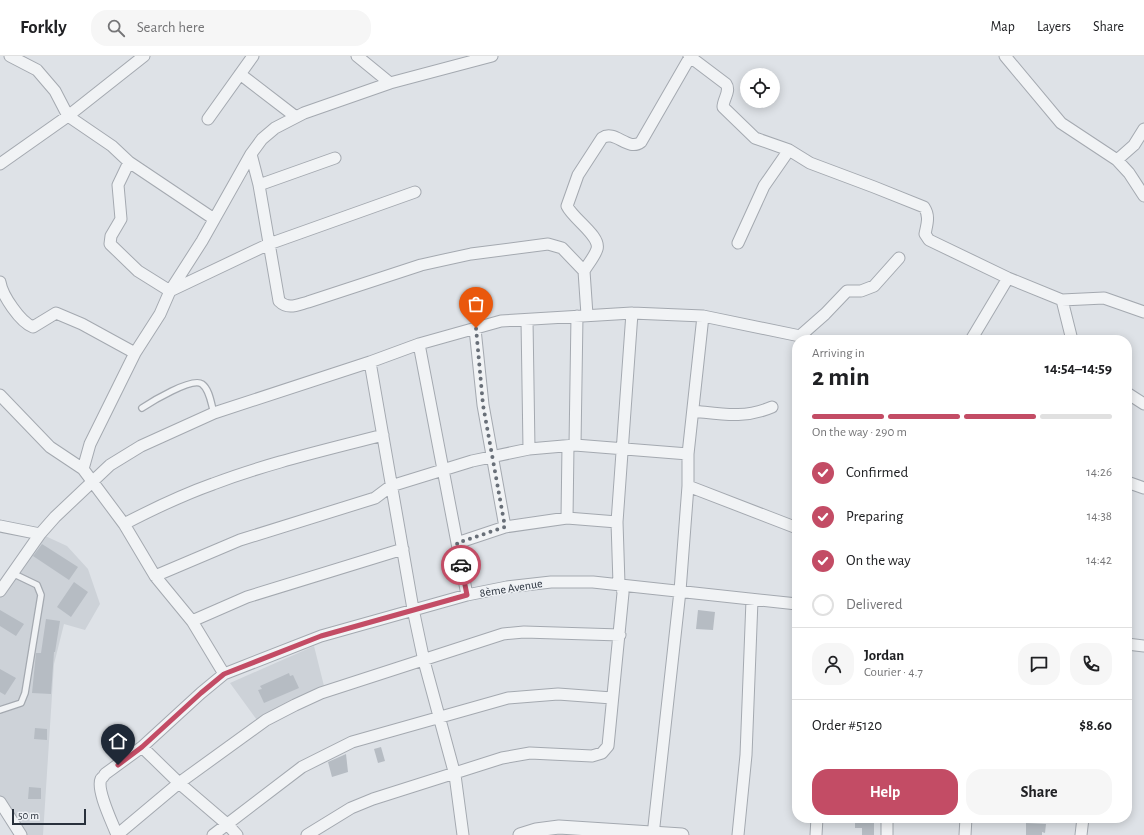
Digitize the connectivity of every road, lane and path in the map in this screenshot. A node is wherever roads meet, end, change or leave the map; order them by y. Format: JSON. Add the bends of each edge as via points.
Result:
{"nodes":[{"id":1,"x":10,"y":56,"type":"edge"},
{"id":2,"x":29,"y":56,"type":"edge"},
{"id":3,"x":144,"y":56,"type":"edge"},
{"id":4,"x":253,"y":56,"type":"edge"},
{"id":5,"x":357,"y":56,"type":"edge"},
{"id":6,"x":490,"y":56,"type":"edge"},
{"id":7,"x":1004,"y":56,"type":"edge"},
{"id":8,"x":689,"y":57,"type":"edge"},
{"id":9,"x":37,"y":70,"type":"junction"},
{"id":10,"x":240,"y":74,"type":"junction"},
{"id":11,"x":390,"y":83,"type":"junction"},
{"id":12,"x":68,"y":116,"type":"junction"},
{"id":13,"x":296,"y":117,"type":"junction"},
{"id":14,"x":208,"y":119,"type":"dead end"},
{"id":15,"x":1144,"y":129,"type":"edge"},
{"id":16,"x":789,"y":150,"type":"junction"},
{"id":17,"x":251,"y":154,"type":"junction"},
{"id":18,"x":335,"y":158,"type":"dead end"},
{"id":19,"x":1117,"y":160,"type":"junction"},
{"id":20,"x":129,"y":162,"type":"junction"},
{"id":21,"x":0,"y":164,"type":"edge"},
{"id":22,"x":259,"y":185,"type":"junction"},
{"id":23,"x":415,"y":192,"type":"dead end"},
{"id":24,"x":1144,"y":196,"type":"edge"},
{"id":25,"x":214,"y":219,"type":"junction"},
{"id":26,"x":738,"y":243,"type":"dead end"},
{"id":27,"x":269,"y":244,"type":"junction"},
{"id":28,"x":899,"y":258,"type":"dead end"},
{"id":29,"x":584,"y":271,"type":"junction"},
{"id":30,"x":1008,"y":278,"type":"junction"},
{"id":31,"x":0,"y":282,"type":"edge"},
{"id":32,"x":170,"y":291,"type":"junction"},
{"id":33,"x":1062,"y":300,"type":"junction"},
{"id":34,"x":1144,"y":312,"type":"edge"},
{"id":35,"x":632,"y":313,"type":"junction"},
{"id":36,"x":582,"y":316,"type":"junction"},
{"id":37,"x":703,"y":316,"type":"junction"},
{"id":38,"x":527,"y":320,"type":"junction"},
{"id":39,"x":476,"y":328,"type":"junction"},
{"id":40,"x":792,"y":335,"type":"edge"},
{"id":41,"x":807,"y":335,"type":"edge"},
{"id":42,"x":974,"y":335,"type":"edge"},
{"id":43,"x":1071,"y":335,"type":"edge"},
{"id":44,"x":419,"y":344,"type":"junction"},
{"id":45,"x":135,"y":353,"type":"junction"},
{"id":46,"x":370,"y":362,"type":"junction"},
{"id":47,"x":0,"y":395,"type":"edge"},
{"id":48,"x":1132,"y":396,"type":"edge"},
{"id":49,"x":1144,"y":404,"type":"edge"},
{"id":50,"x":772,"y":407,"type":"dead end"},
{"id":51,"x":142,"y":408,"type":"dead end"},
{"id":52,"x":693,"y":411,"type":"junction"},
{"id":53,"x":214,"y":413,"type":"junction"},
{"id":54,"x":383,"y":435,"type":"junction"},
{"id":55,"x":572,"y":445,"type":"junction"},
{"id":56,"x":623,"y":448,"type":"junction"},
{"id":57,"x":529,"y":449,"type":"junction"},
{"id":58,"x":688,"y":454,"type":"junction"},
{"id":59,"x":493,"y":456,"type":"junction"},
{"id":60,"x":83,"y":469,"type":"junction"},
{"id":61,"x":442,"y":471,"type":"junction"},
{"id":62,"x":91,"y":482,"type":"junction"},
{"id":63,"x":1132,"y":484,"type":"edge"},
{"id":64,"x":391,"y":486,"type":"junction"},
{"id":65,"x":688,"y":486,"type":"junction"},
{"id":66,"x":1144,"y":488,"type":"edge"},
{"id":67,"x":567,"y":518,"type":"junction"},
{"id":68,"x":617,"y":522,"type":"junction"},
{"id":69,"x":124,"y":524,"type":"junction"},
{"id":70,"x":0,"y":526,"type":"edge"},
{"id":71,"x":792,"y":526,"type":"edge"},
{"id":72,"x":505,"y":527,"type":"junction"},
{"id":73,"x":40,"y":534,"type":"junction"},
{"id":74,"x":457,"y":543,"type":"junction"},
{"id":75,"x":403,"y":549,"type":"junction"},
{"id":76,"x":12,"y":573,"type":"junction"},
{"id":77,"x":155,"y":576,"type":"junction"},
{"id":78,"x":619,"y":584,"type":"junction"},
{"id":79,"x":0,"y":591,"type":"edge"},
{"id":80,"x":680,"y":591,"type":"junction"},
{"id":81,"x":467,"y":595,"type":"junction"},
{"id":82,"x":752,"y":600,"type":"junction"},
{"id":83,"x":792,"y":604,"type":"edge"},
{"id":84,"x":413,"y":609,"type":"junction"},
{"id":85,"x":192,"y":621,"type":"junction"},
{"id":86,"x":620,"y":635,"type":"junction"},
{"id":87,"x":1132,"y":645,"type":"edge"},
{"id":88,"x":1144,"y":646,"type":"edge"},
{"id":89,"x":424,"y":661,"type":"junction"},
{"id":90,"x":224,"y":674,"type":"junction"},
{"id":91,"x":612,"y":698,"type":"junction"},
{"id":92,"x":0,"y":710,"type":"edge"},
{"id":93,"x":438,"y":718,"type":"junction"},
{"id":94,"x":142,"y":747,"type":"junction"},
{"id":95,"x":455,"y":774,"type":"junction"},
{"id":96,"x":179,"y":783,"type":"junction"},
{"id":97,"x":0,"y":802,"type":"edge"},
{"id":98,"x":817,"y":823,"type":"edge"},
{"id":99,"x":887,"y":823,"type":"edge"},
{"id":100,"x":966,"y":823,"type":"edge"},
{"id":101,"x":1082,"y":823,"type":"edge"},
{"id":102,"x":228,"y":825,"type":"junction"},
{"id":103,"x":653,"y":834,"type":"edge"},
{"id":104,"x":21,"y":835,"type":"edge"},
{"id":105,"x":117,"y":835,"type":"edge"},
{"id":106,"x":213,"y":835,"type":"edge"},
{"id":107,"x":237,"y":835,"type":"edge"},
{"id":108,"x":307,"y":835,"type":"edge"},
{"id":109,"x":463,"y":835,"type":"edge"},
{"id":110,"x":520,"y":835,"type":"edge"},
{"id":111,"x":682,"y":835,"type":"edge"},
{"id":112,"x":738,"y":835,"type":"edge"},
{"id":113,"x":816,"y":835,"type":"edge"},
{"id":114,"x":887,"y":835,"type":"edge"},
{"id":115,"x":965,"y":835,"type":"edge"},
{"id":116,"x":1081,"y":835,"type":"edge"}],
"edges":[{"from":1,"to":9,"type":"street"},
{"from":2,"to":9,"type":"street"},
{"from":3,"to":12,"type":"street"},
{"from":4,"to":10,"type":"street"},
{"from":5,"to":11,"type":"street"},
{"from":6,"to":11,"type":"street"},
{"from":7,"to":19,"type":"street","via":[[1061,123]]},
{"from":8,"to":16,"type":"street","via":[[726,84],[728,91],[722,107],[725,111],[755,138]]},
{"from":8,"to":29,"type":"street","via":[[641,142],[631,145],[610,135],[602,138],[578,175],[568,206],[579,222],[595,237],[598,245]]},
{"from":9,"to":12,"type":"street","via":[[56,91]]},
{"from":10,"to":13,"type":"street"},
{"from":10,"to":14,"type":"street"},
{"from":11,"to":13,"type":"street"},
{"from":12,"to":20,"type":"street","via":[[112,146]]},
{"from":12,"to":21,"type":"street"},
{"from":13,"to":17,"type":"street","via":[[275,128],[262,139]]},
{"from":15,"to":19,"type":"street","via":[[1134,145]]},
{"from":16,"to":26,"type":"street","via":[[764,186]]},
{"from":16,"to":30,"type":"street","via":[[810,163],[924,207],[928,218],[925,234],[929,240]]},
{"from":17,"to":22,"type":"street"},
{"from":17,"to":25,"type":"street"},
{"from":18,"to":22,"type":"street"},
{"from":19,"to":24,"type":"street"},
{"from":20,"to":25,"type":"street"},
{"from":20,"to":32,"type":"street","via":[[118,185],[121,219],[111,236],[110,244],[138,272]]},
{"from":22,"to":27,"type":"street"},
{"from":23,"to":27,"type":"street"},
{"from":25,"to":32,"type":"street"},
{"from":27,"to":29,"type":"street","via":[[279,301],[290,307],[421,265],[471,254],[548,244],[562,248]]},
{"from":27,"to":32,"type":"street"},
{"from":28,"to":41,"type":"street","via":[[874,286],[861,291],[847,291]]},
{"from":29,"to":36,"type":"street"},
{"from":30,"to":33,"type":"street"},
{"from":30,"to":42,"type":"street"},
{"from":31,"to":45,"type":"street","via":[[2,290],[25,324],[33,327],[56,313]]},
{"from":32,"to":45,"type":"street","via":[[160,314]]},
{"from":33,"to":34,"type":"street","via":[[1104,298]]},
{"from":33,"to":43,"type":"street"},
{"from":35,"to":36,"type":"street"},
{"from":35,"to":37,"type":"street"},
{"from":35,"to":56,"type":"street"},
{"from":36,"to":38,"type":"street"},
{"from":36,"to":55,"type":"street"},
{"from":37,"to":40,"type":"street"},
{"from":37,"to":52,"type":"street"},
{"from":38,"to":39,"type":"street","via":[[501,321]]},
{"from":38,"to":57,"type":"street"},
{"from":39,"to":44,"type":"street"},
{"from":39,"to":59,"type":"street","via":[[483,405]]},
{"from":44,"to":46,"type":"street"},
{"from":44,"to":61,"type":"street"},
{"from":45,"to":60,"type":"street","via":[[90,444]]},
{"from":46,"to":53,"type":"street"},
{"from":46,"to":54,"type":"street"},
{"from":47,"to":60,"type":"street","via":[[50,447]]},
{"from":48,"to":49,"type":"street"},
{"from":50,"to":52,"type":"street","via":[[738,416]]},
{"from":51,"to":53,"type":"lane","via":[[192,382],[204,386]]},
{"from":52,"to":58,"type":"street"},
{"from":53,"to":62,"type":"street","via":[[141,446],[110,465]]},
{"from":54,"to":64,"type":"street"},
{"from":54,"to":69,"type":"street","via":[[213,484]]},
{"from":55,"to":56,"type":"street"},
{"from":55,"to":57,"type":"street"},
{"from":55,"to":67,"type":"street"},
{"from":56,"to":58,"type":"street"},
{"from":56,"to":68,"type":"street"},
{"from":57,"to":59,"type":"street"},
{"from":58,"to":65,"type":"street"},
{"from":59,"to":61,"type":"street"},
{"from":59,"to":72,"type":"street"},
{"from":60,"to":62,"type":"street"},
{"from":61,"to":64,"type":"street"},
{"from":61,"to":74,"type":"street"},
{"from":62,"to":69,"type":"street"},
{"from":62,"to":73,"type":"street"},
{"from":63,"to":66,"type":"street"},
{"from":64,"to":75,"type":"street"},
{"from":64,"to":77,"type":"street","via":[[375,498],[240,540]]},
{"from":65,"to":71,"type":"street"},
{"from":65,"to":80,"type":"street"},
{"from":67,"to":68,"type":"street"},
{"from":67,"to":72,"type":"street"},
{"from":68,"to":78,"type":"street"},
{"from":69,"to":77,"type":"street"},
{"from":70,"to":73,"type":"street"},
{"from":72,"to":74,"type":"street"},
{"from":73,"to":76,"type":"street"},
{"from":74,"to":81,"type":"street"},
{"from":75,"to":84,"type":"street"},
{"from":75,"to":85,"type":"street","via":[[247,597]]},
{"from":76,"to":79,"type":"street"},
{"from":76,"to":92,"type":"lane","via":[[37,585],[41,595],[25,693],[21,702]]},
{"from":77,"to":85,"type":"street"},
{"from":78,"to":80,"type":"street","name":"8ème Avenue"},
{"from":78,"to":81,"type":"street","name":"8ème Avenue","via":[[551,582]]},
{"from":78,"to":86,"type":"street","via":[[623,591]]},
{"from":80,"to":82,"type":"street","name":"8ème Avenue"},
{"from":80,"to":103,"type":"street"},
{"from":81,"to":84,"type":"street","name":"8ème Avenue"},
{"from":82,"to":83,"type":"street","name":"8ème Avenue"},
{"from":82,"to":112,"type":"street","via":[[746,755]]},
{"from":84,"to":89,"type":"street"},
{"from":84,"to":90,"type":"street","name":"8ème Avenue","via":[[321,636]]},
{"from":85,"to":90,"type":"street"},
{"from":86,"to":89,"type":"street","via":[[503,634]]},
{"from":86,"to":91,"type":"street"},
{"from":87,"to":88,"type":"street"},
{"from":89,"to":93,"type":"street"},
{"from":89,"to":96,"type":"street","via":[[321,693],[295,705],[266,720]]},
{"from":90,"to":94,"type":"street","name":"8ème Avenue"},
{"from":91,"to":93,"type":"street","via":[[558,694],[508,698]]},
{"from":91,"to":95,"type":"street","via":[[608,746],[602,753],[592,756],[530,753],[502,758]]},
{"from":93,"to":95,"type":"street"},
{"from":93,"to":102,"type":"street","via":[[352,742],[327,753],[302,767]]},
{"from":94,"to":96,"type":"street"},
{"from":94,"to":105,"type":"street","name":"8ème Avenue","via":[[101,779],[105,804]]},
{"from":95,"to":108,"type":"street","via":[[373,799]]},
{"from":95,"to":109,"type":"street"},
{"from":96,"to":102,"type":"street"},
{"from":96,"to":105,"type":"street"},
{"from":97,"to":104,"type":"street"},
{"from":98,"to":113,"type":"street"},
{"from":99,"to":114,"type":"street"},
{"from":100,"to":115,"type":"street"},
{"from":101,"to":116,"type":"street"},
{"from":102,"to":106,"type":"street"},
{"from":102,"to":107,"type":"street"},
{"from":103,"to":110,"type":"street","via":[[559,827]]},
{"from":103,"to":111,"type":"street"}]}
